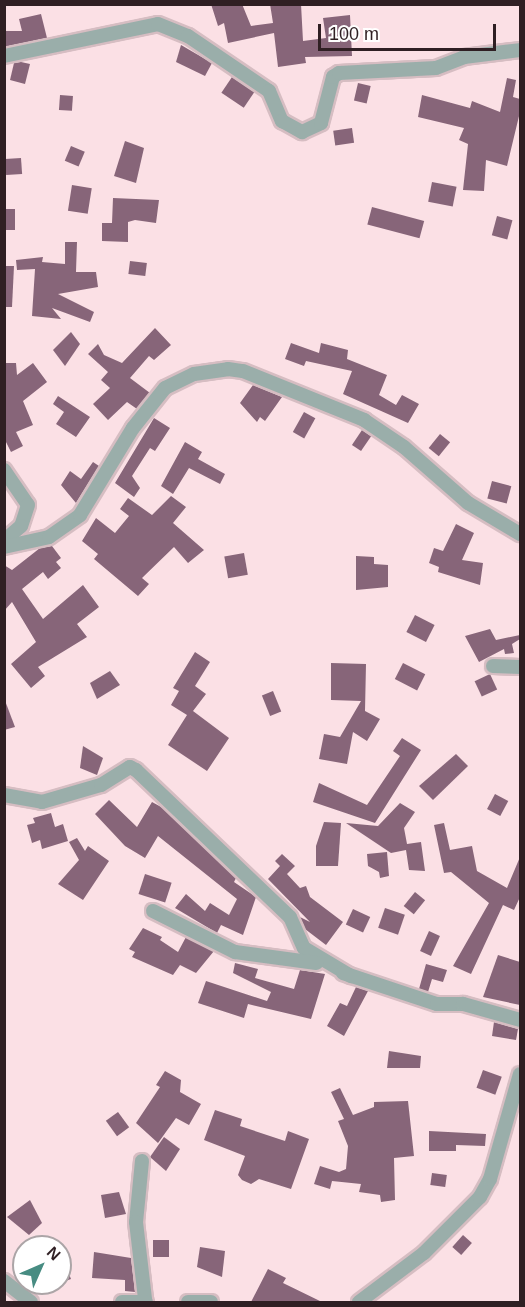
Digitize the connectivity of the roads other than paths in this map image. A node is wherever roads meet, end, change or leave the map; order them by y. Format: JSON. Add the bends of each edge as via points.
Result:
{"nodes":[{"id":1,"x":520,"y":50,"type":"edge"},
{"id":2,"x":4,"y":56,"type":"edge"},
{"id":3,"x":4,"y":470,"type":"edge"},
{"id":4,"x":520,"y":534,"type":"edge"},
{"id":5,"x":4,"y":541,"type":"edge"},
{"id":6,"x":4,"y":547,"type":"edge"},
{"id":7,"x":493,"y":666,"type":"dead end"},
{"id":8,"x":520,"y":667,"type":"edge"},
{"id":9,"x":4,"y":795,"type":"edge"},
{"id":10,"x":153,"y":911,"type":"dead end"},
{"id":11,"x":351,"y":976,"type":"junction"},
{"id":12,"x":520,"y":1020,"type":"edge"},
{"id":13,"x":520,"y":1074,"type":"edge"},
{"id":14,"x":142,"y":1161,"type":"dead end"},
{"id":15,"x":4,"y":1281,"type":"edge"},
{"id":16,"x":145,"y":1301,"type":"edge"},
{"id":17,"x":31,"y":1302,"type":"edge"},
{"id":18,"x":122,"y":1302,"type":"edge"},
{"id":19,"x":188,"y":1302,"type":"edge"},
{"id":20,"x":211,"y":1302,"type":"edge"},
{"id":21,"x":359,"y":1302,"type":"edge"}],
"edges":[{"from":1,"to":2,"type":"street","via":[[464,57],[425,69],[339,73],[333,77],[321,123],[302,132],[282,121],[269,91],[188,36],[158,24]]},
{"from":3,"to":5,"type":"street","via":[[28,505],[21,526]]},
{"from":4,"to":6,"type":"street","via":[[468,503],[404,447],[364,420],[243,371],[228,369],[194,374],[165,388],[74,520],[50,537]]},
{"from":7,"to":8,"type":"street"},
{"from":9,"to":11,"type":"street","via":[[42,802],[101,785],[130,767],[290,916],[304,948]]},
{"from":10,"to":11,"type":"street","via":[[235,952],[300,958]]},
{"from":11,"to":12,"type":"street","via":[[437,1004],[463,1004]]},
{"from":13,"to":21,"type":"street","via":[[490,1179],[480,1197],[424,1253]]},
{"from":14,"to":16,"type":"street","via":[[136,1222]]},
{"from":15,"to":17,"type":"street"},
{"from":16,"to":18,"type":"street"},
{"from":19,"to":20,"type":"street"}]}
